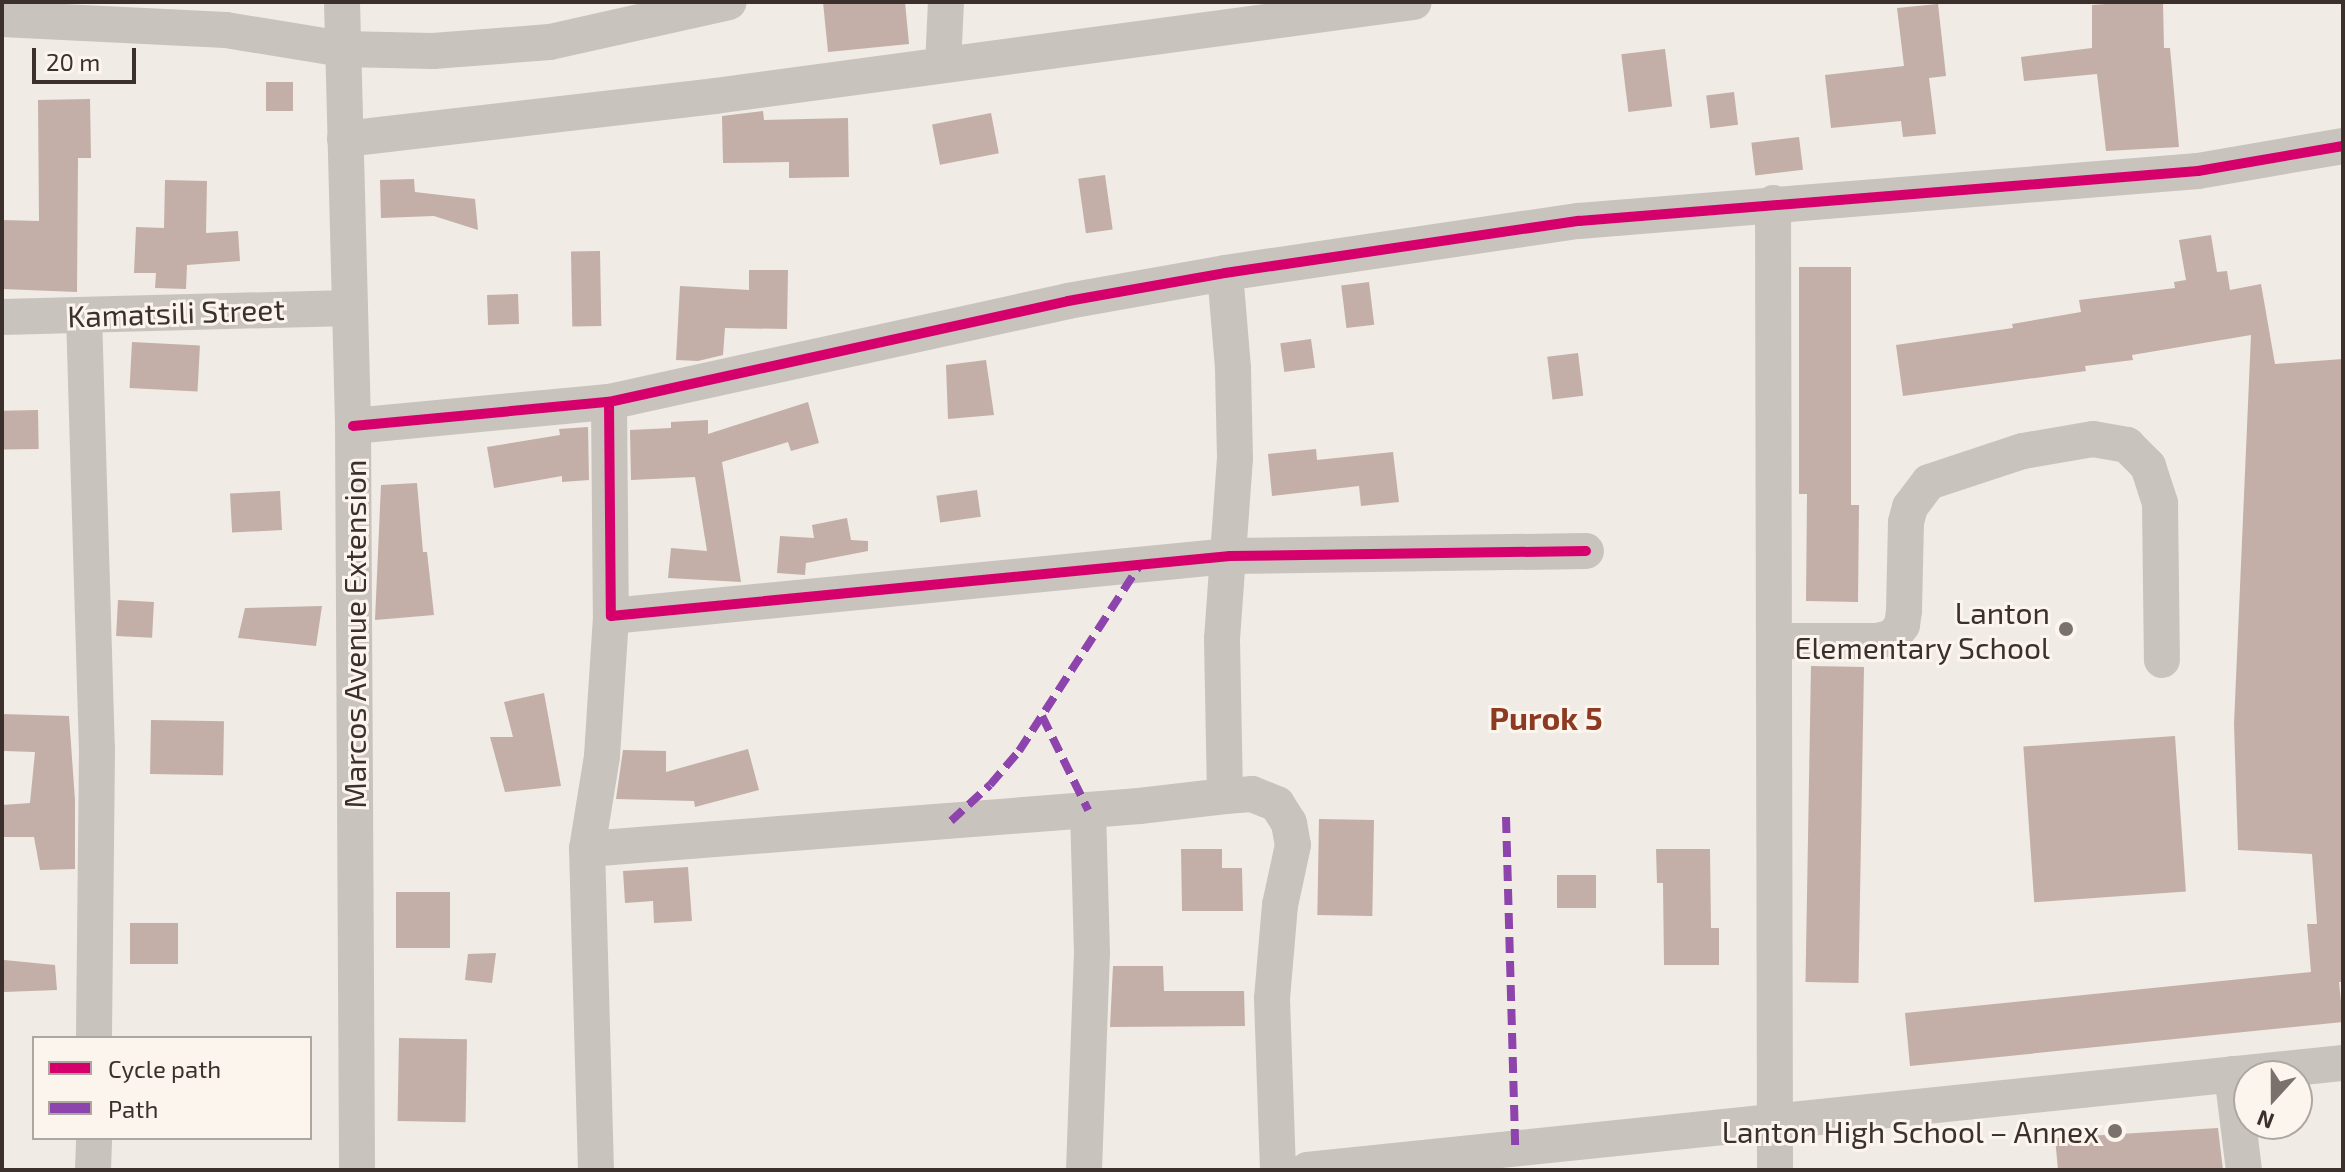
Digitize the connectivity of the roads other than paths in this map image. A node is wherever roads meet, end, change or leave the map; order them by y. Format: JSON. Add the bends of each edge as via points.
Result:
{"nodes":[{"id":1,"x":342,"y":2,"type":"edge"},
{"id":2,"x":729,"y":2,"type":"edge"},
{"id":3,"x":946,"y":2,"type":"edge"},
{"id":4,"x":1414,"y":2,"type":"edge"},
{"id":5,"x":682,"y":7,"type":"edge"},
{"id":6,"x":2,"y":19,"type":"edge"},
{"id":7,"x":342,"y":49,"type":"junction"},
{"id":8,"x":943,"y":65,"type":"junction"},
{"id":9,"x":345,"y":139,"type":"junction"},
{"id":10,"x":2343,"y":146,"type":"edge"},
{"id":11,"x":1773,"y":203,"type":"junction"},
{"id":12,"x":1225,"y":273,"type":"junction"},
{"id":13,"x":350,"y":308,"type":"junction"},
{"id":14,"x":84,"y":315,"type":"junction"},
{"id":15,"x":2,"y":317,"type":"edge"},
{"id":16,"x":609,"y":402,"type":"junction"},
{"id":17,"x":353,"y":426,"type":"junction"},
{"id":18,"x":1586,"y":551,"type":"dead end"},
{"id":19,"x":1230,"y":556,"type":"junction"},
{"id":20,"x":611,"y":616,"type":"junction"},
{"id":21,"x":1774,"y":641,"type":"junction"},
{"id":22,"x":2162,"y":660,"type":"dead end"},
{"id":23,"x":1225,"y":796,"type":"junction"},
{"id":24,"x":1088,"y":810,"type":"junction"},
{"id":25,"x":587,"y":849,"type":"junction"},
{"id":26,"x":94,"y":1036,"type":"edge"},
{"id":27,"x":2343,"y":1063,"type":"edge"},
{"id":28,"x":2232,"y":1074,"type":"junction"},
{"id":29,"x":1774,"y":1123,"type":"junction"},
{"id":30,"x":94,"y":1140,"type":"edge"},
{"id":31,"x":1625,"y":1155,"type":"edge"},
{"id":32,"x":1381,"y":1167,"type":"edge"},
{"id":33,"x":93,"y":1170,"type":"edge"},
{"id":34,"x":357,"y":1170,"type":"edge"},
{"id":35,"x":596,"y":1170,"type":"edge"},
{"id":36,"x":1084,"y":1170,"type":"edge"},
{"id":37,"x":1278,"y":1170,"type":"edge"},
{"id":38,"x":1307,"y":1170,"type":"edge"},
{"id":39,"x":1775,"y":1170,"type":"edge"},
{"id":40,"x":2244,"y":1170,"type":"edge"}],
"edges":[{"from":1,"to":7,"type":"street","name":"Marcos Avenue Extension"},
{"from":2,"to":5,"type":"street"},
{"from":3,"to":8,"type":"street"},
{"from":4,"to":8,"type":"street"},
{"from":5,"to":7,"type":"street","via":[[550,42],[433,51]]},
{"from":6,"to":7,"type":"street","via":[[226,30]]},
{"from":7,"to":9,"type":"street","name":"Marcos Avenue Extension"},
{"from":8,"to":9,"type":"street"},
{"from":9,"to":13,"type":"street","name":"Marcos Avenue Extension"},
{"from":10,"to":11,"type":"street","via":[[2198,171]]},
{"from":11,"to":12,"type":"street","via":[[1579,221]]},
{"from":11,"to":21,"type":"street"},
{"from":12,"to":16,"type":"street","via":[[914,332]]},
{"from":12,"to":19,"type":"street","via":[[1235,458]]},
{"from":13,"to":14,"type":"street","name":"Kamatsili Street"},
{"from":13,"to":17,"type":"street","name":"Marcos Avenue Extension"},
{"from":14,"to":15,"type":"street","name":"Kamatsili Street"},
{"from":14,"to":26,"type":"street","via":[[97,749]]},
{"from":16,"to":17,"type":"street"},
{"from":16,"to":20,"type":"street"},
{"from":17,"to":34,"type":"street","name":"Marcos Avenue Extension"},
{"from":18,"to":19,"type":"street"},
{"from":19,"to":20,"type":"street"},
{"from":19,"to":23,"type":"street","via":[[1222,639]]},
{"from":20,"to":25,"type":"street","via":[[602,756]]},
{"from":21,"to":22,"type":"street","via":[[1893,637],[1904,610],[1906,522],[1910,507],[1929,482],[2023,451],[2093,439],[2127,445],[2148,466],[2160,503]]},
{"from":21,"to":29,"type":"street"},
{"from":23,"to":24,"type":"street"},
{"from":23,"to":37,"type":"street","via":[[1252,794],[1277,804],[1289,823],[1293,845],[1280,905],[1272,999]]},
{"from":24,"to":25,"type":"street"},
{"from":24,"to":36,"type":"street","via":[[1092,953]]},
{"from":25,"to":35,"type":"street"},
{"from":27,"to":28,"type":"street"},
{"from":28,"to":29,"type":"street"},
{"from":28,"to":40,"type":"street"},
{"from":29,"to":31,"type":"street"},
{"from":29,"to":39,"type":"street"},
{"from":30,"to":33,"type":"street"},
{"from":31,"to":32,"type":"street"},
{"from":32,"to":38,"type":"street"}]}
